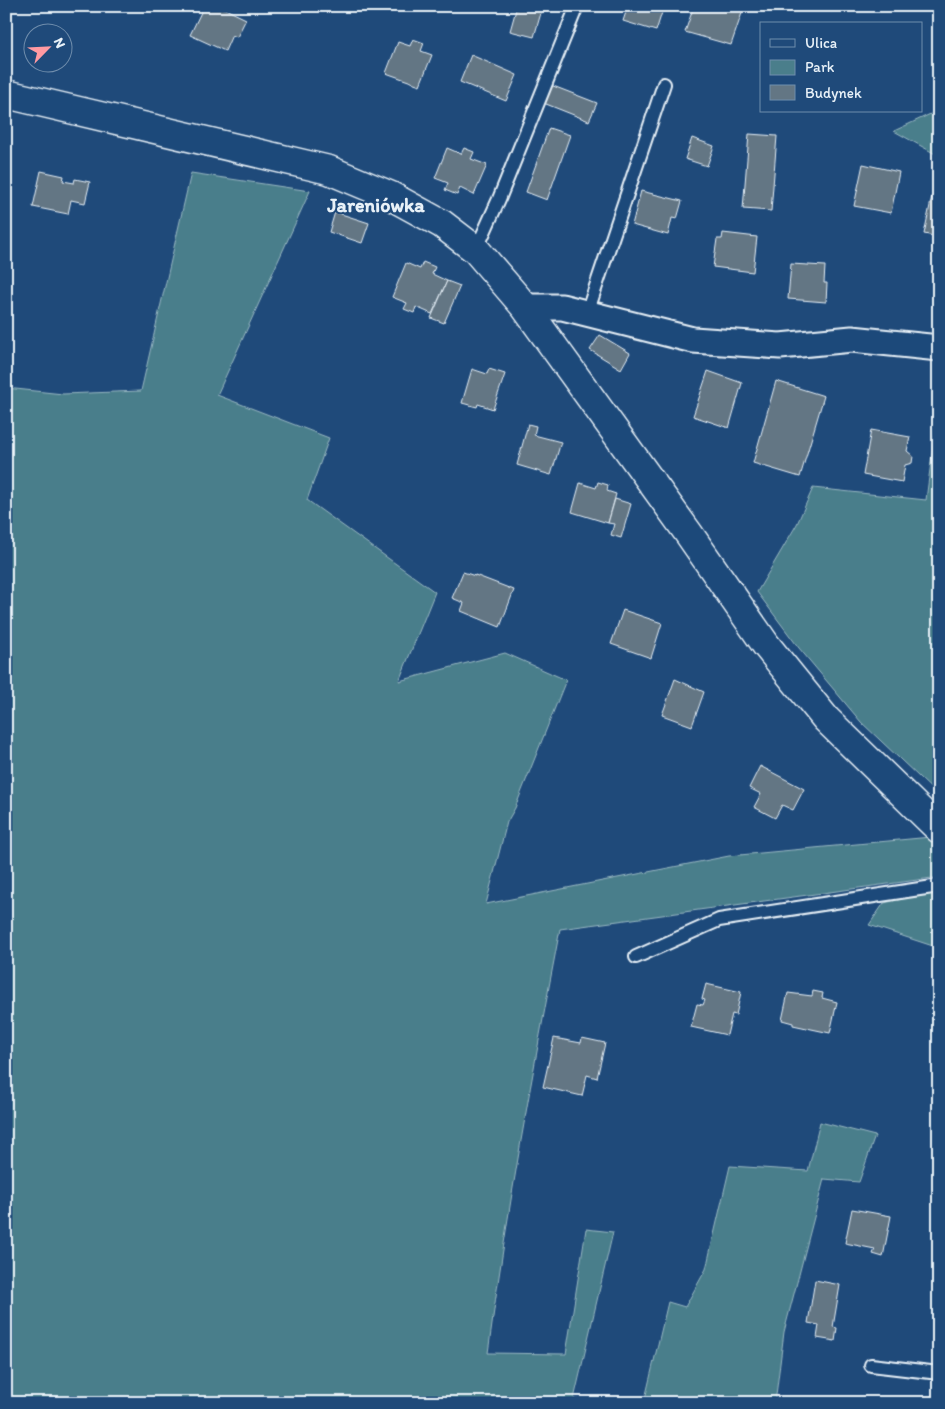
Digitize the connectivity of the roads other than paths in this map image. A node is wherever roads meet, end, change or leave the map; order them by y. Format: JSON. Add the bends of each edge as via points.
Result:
{"nodes":[{"id":1,"x":577,"y":6,"type":"edge"},
{"id":2,"x":664,"y":84,"type":"dead end"},
{"id":3,"x":6,"y":94,"type":"edge"},
{"id":4,"x":476,"y":250,"type":"junction"},
{"id":5,"x":525,"y":308,"type":"junction"},
{"id":6,"x":587,"y":313,"type":"junction"},
{"id":7,"x":939,"y":348,"type":"edge"},
{"id":8,"x":939,"y":829,"type":"edge"},
{"id":9,"x":939,"y":886,"type":"edge"},
{"id":10,"x":636,"y":957,"type":"dead end"},
{"id":11,"x":871,"y":1365,"type":"dead end"},
{"id":12,"x":939,"y":1373,"type":"edge"}],
"edges":[{"from":1,"to":4,"type":"lane"},
{"from":2,"to":6,"type":"lane"},
{"from":3,"to":4,"type":"street","via":[[329,170],[400,200],[442,224]]},
{"from":4,"to":5,"type":"street"},
{"from":5,"to":6,"type":"street","via":[[562,307]]},
{"from":5,"to":8,"type":"street","via":[[766,645],[826,719]]},
{"from":6,"to":7,"type":"street","via":[[693,340],[780,346],[852,339]]},
{"from":9,"to":10,"type":"lane","via":[[719,920]]},
{"from":11,"to":12,"type":"lane"}]}
